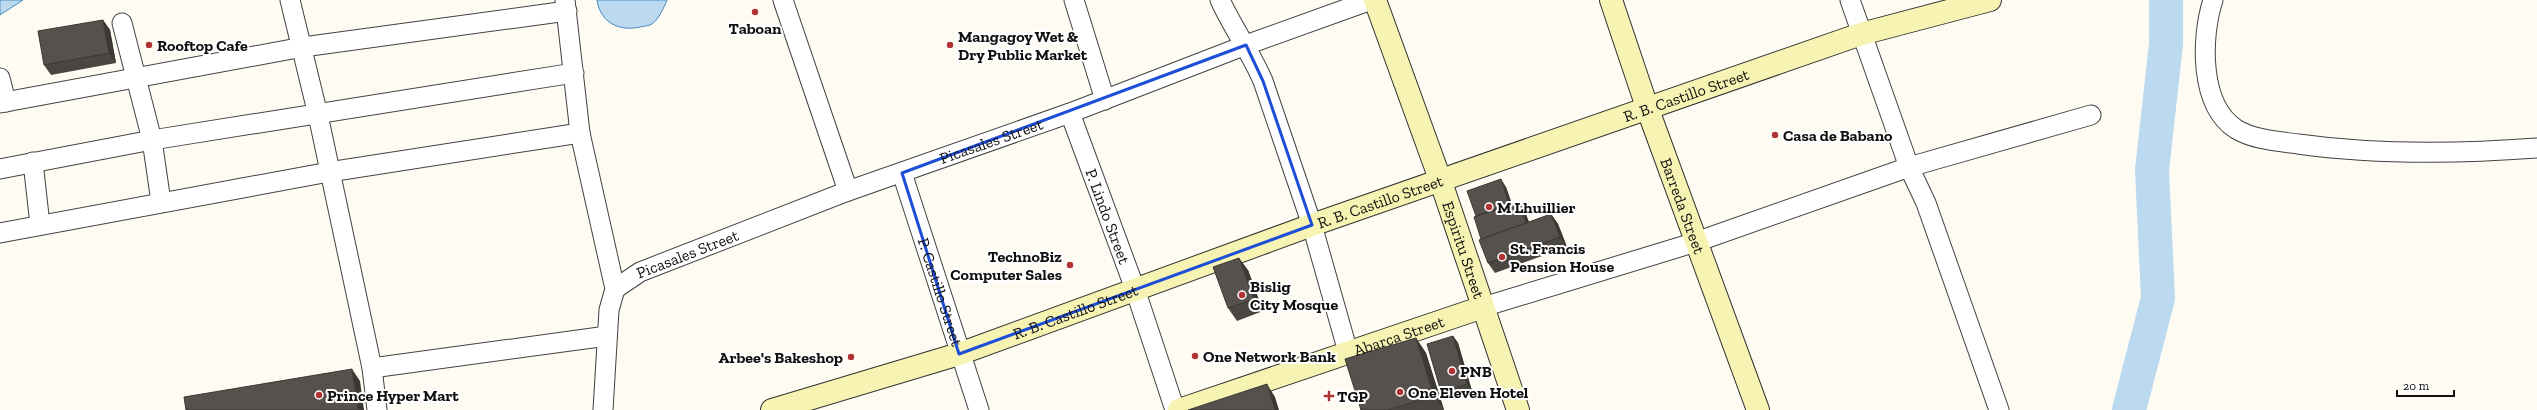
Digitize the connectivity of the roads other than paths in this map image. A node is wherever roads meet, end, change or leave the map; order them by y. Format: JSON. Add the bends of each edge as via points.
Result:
{"nodes":[{"id":1,"x":290,"y":0,"type":"edge"},
{"id":2,"x":783,"y":0,"type":"edge"},
{"id":3,"x":1074,"y":0,"type":"edge"},
{"id":4,"x":1220,"y":0,"type":"edge"},
{"id":5,"x":1370,"y":0,"type":"edge"},
{"id":6,"x":1375,"y":0,"type":"edge"},
{"id":7,"x":1611,"y":0,"type":"edge"},
{"id":8,"x":1850,"y":0,"type":"edge"},
{"id":9,"x":1990,"y":0,"type":"edge"},
{"id":10,"x":2213,"y":0,"type":"edge"},
{"id":11,"x":566,"y":6,"type":"edge"},
{"id":12,"x":122,"y":23,"type":"dead end"},
{"id":13,"x":1861,"y":34,"type":"junction"},
{"id":14,"x":1246,"y":45,"type":"junction"},
{"id":15,"x":303,"y":47,"type":"junction"},
{"id":16,"x":574,"y":73,"type":"junction"},
{"id":17,"x":0,"y":78,"type":"edge"},
{"id":18,"x":138,"y":78,"type":"junction"},
{"id":19,"x":1106,"y":100,"type":"junction"},
{"id":20,"x":3,"y":102,"type":"edge"},
{"id":21,"x":1648,"y":110,"type":"junction"},
{"id":22,"x":1070,"y":113,"type":"junction"},
{"id":23,"x":318,"y":115,"type":"junction"},
{"id":24,"x":2091,"y":115,"type":"dead end"},
{"id":25,"x":580,"y":133,"type":"junction"},
{"id":26,"x":152,"y":140,"type":"junction"},
{"id":27,"x":2537,"y":148,"type":"edge"},
{"id":28,"x":33,"y":162,"type":"junction"},
{"id":29,"x":1909,"y":167,"type":"junction"},
{"id":30,"x":0,"y":169,"type":"edge"},
{"id":31,"x":329,"y":172,"type":"junction"},
{"id":32,"x":902,"y":173,"type":"junction"},
{"id":33,"x":1441,"y":182,"type":"junction"},
{"id":34,"x":848,"y":191,"type":"junction"},
{"id":35,"x":161,"y":202,"type":"junction"},
{"id":36,"x":40,"y":225,"type":"junction"},
{"id":37,"x":1312,"y":225,"type":"junction"},
{"id":38,"x":0,"y":233,"type":"edge"},
{"id":39,"x":1696,"y":242,"type":"junction"},
{"id":40,"x":615,"y":289,"type":"junction"},
{"id":41,"x":1135,"y":289,"type":"junction"},
{"id":42,"x":1483,"y":307,"type":"junction"},
{"id":43,"x":607,"y":336,"type":"junction"},
{"id":44,"x":1348,"y":352,"type":"junction"},
{"id":45,"x":959,"y":354,"type":"junction"},
{"id":46,"x":372,"y":368,"type":"junction"},
{"id":47,"x":377,"y":410,"type":"edge"},
{"id":48,"x":603,"y":410,"type":"edge"},
{"id":49,"x":772,"y":410,"type":"edge"},
{"id":50,"x":979,"y":410,"type":"edge"},
{"id":51,"x":1175,"y":410,"type":"edge"},
{"id":52,"x":1179,"y":410,"type":"edge"},
{"id":53,"x":1518,"y":410,"type":"edge"},
{"id":54,"x":1758,"y":410,"type":"edge"},
{"id":55,"x":1999,"y":410,"type":"edge"}],
"edges":[{"from":1,"to":15,"type":"street"},
{"from":2,"to":34,"type":"street"},
{"from":3,"to":19,"type":"street"},
{"from":4,"to":14,"type":"street"},
{"from":5,"to":14,"type":"street","name":"Picasales Street"},
{"from":6,"to":33,"type":"street","name":"Espiritu Street"},
{"from":7,"to":21,"type":"street","name":"Barreda Street"},
{"from":8,"to":13,"type":"street"},
{"from":9,"to":13,"type":"street","name":"R. B. Castillo Street"},
{"from":10,"to":27,"type":"street","via":[[2208,16],[2205,66],[2218,111],[2236,129],[2258,138],[2371,152],[2496,151]]},
{"from":11,"to":15,"type":"street"},
{"from":11,"to":16,"type":"street"},
{"from":12,"to":18,"type":"street"},
{"from":13,"to":21,"type":"street","name":"R. B. Castillo Street"},
{"from":13,"to":29,"type":"street"},
{"from":14,"to":19,"type":"street","name":"Picasales Street"},
{"from":14,"to":37,"type":"street","via":[[1264,81]]},
{"from":15,"to":18,"type":"street"},
{"from":15,"to":23,"type":"street"},
{"from":16,"to":23,"type":"street"},
{"from":16,"to":25,"type":"street"},
{"from":17,"to":20,"type":"street"},
{"from":18,"to":20,"type":"street"},
{"from":18,"to":26,"type":"street"},
{"from":19,"to":22,"type":"street","name":"Picasales Street"},
{"from":21,"to":33,"type":"street","name":"R. B. Castillo Street"},
{"from":21,"to":39,"type":"street","name":"Barreda Street"},
{"from":22,"to":32,"type":"street","name":"Picasales Street"},
{"from":22,"to":41,"type":"street","name":"P. Lindo Street"},
{"from":23,"to":26,"type":"street"},
{"from":23,"to":31,"type":"street"},
{"from":24,"to":29,"type":"street"},
{"from":25,"to":31,"type":"street"},
{"from":25,"to":40,"type":"street"},
{"from":26,"to":28,"type":"street"},
{"from":26,"to":35,"type":"street"},
{"from":28,"to":30,"type":"street"},
{"from":28,"to":36,"type":"street"},
{"from":29,"to":39,"type":"street"},
{"from":29,"to":55,"type":"street","via":[[1926,203]]},
{"from":31,"to":35,"type":"street"},
{"from":31,"to":46,"type":"street"},
{"from":32,"to":34,"type":"street","name":"Picasales Street"},
{"from":32,"to":45,"type":"street","name":"P. Castillo Street"},
{"from":33,"to":37,"type":"street","name":"R. B. Castillo Street"},
{"from":33,"to":42,"type":"street","name":"Espiritu Street"},
{"from":34,"to":40,"type":"street","name":"Picasales Street","via":[[640,272]]},
{"from":35,"to":36,"type":"street"},
{"from":36,"to":38,"type":"street"},
{"from":37,"to":41,"type":"street","name":"R. B. Castillo Street"},
{"from":37,"to":44,"type":"street"},
{"from":39,"to":42,"type":"street"},
{"from":39,"to":54,"type":"street","name":"Barreda Street"},
{"from":40,"to":43,"type":"street","via":[[610,300]]},
{"from":41,"to":45,"type":"street","name":"R. B. Castillo Street"},
{"from":41,"to":51,"type":"street","name":"P. Lindo Street"},
{"from":42,"to":44,"type":"street","name":"Abarca Street"},
{"from":42,"to":53,"type":"street","name":"Espiritu Street"},
{"from":43,"to":46,"type":"street"},
{"from":43,"to":48,"type":"street"},
{"from":44,"to":52,"type":"street","name":"Abarca Street"},
{"from":45,"to":49,"type":"street","name":"R. B. Castillo Street"},
{"from":45,"to":50,"type":"street","name":"P. Castillo Street"},
{"from":46,"to":47,"type":"street"}]}
